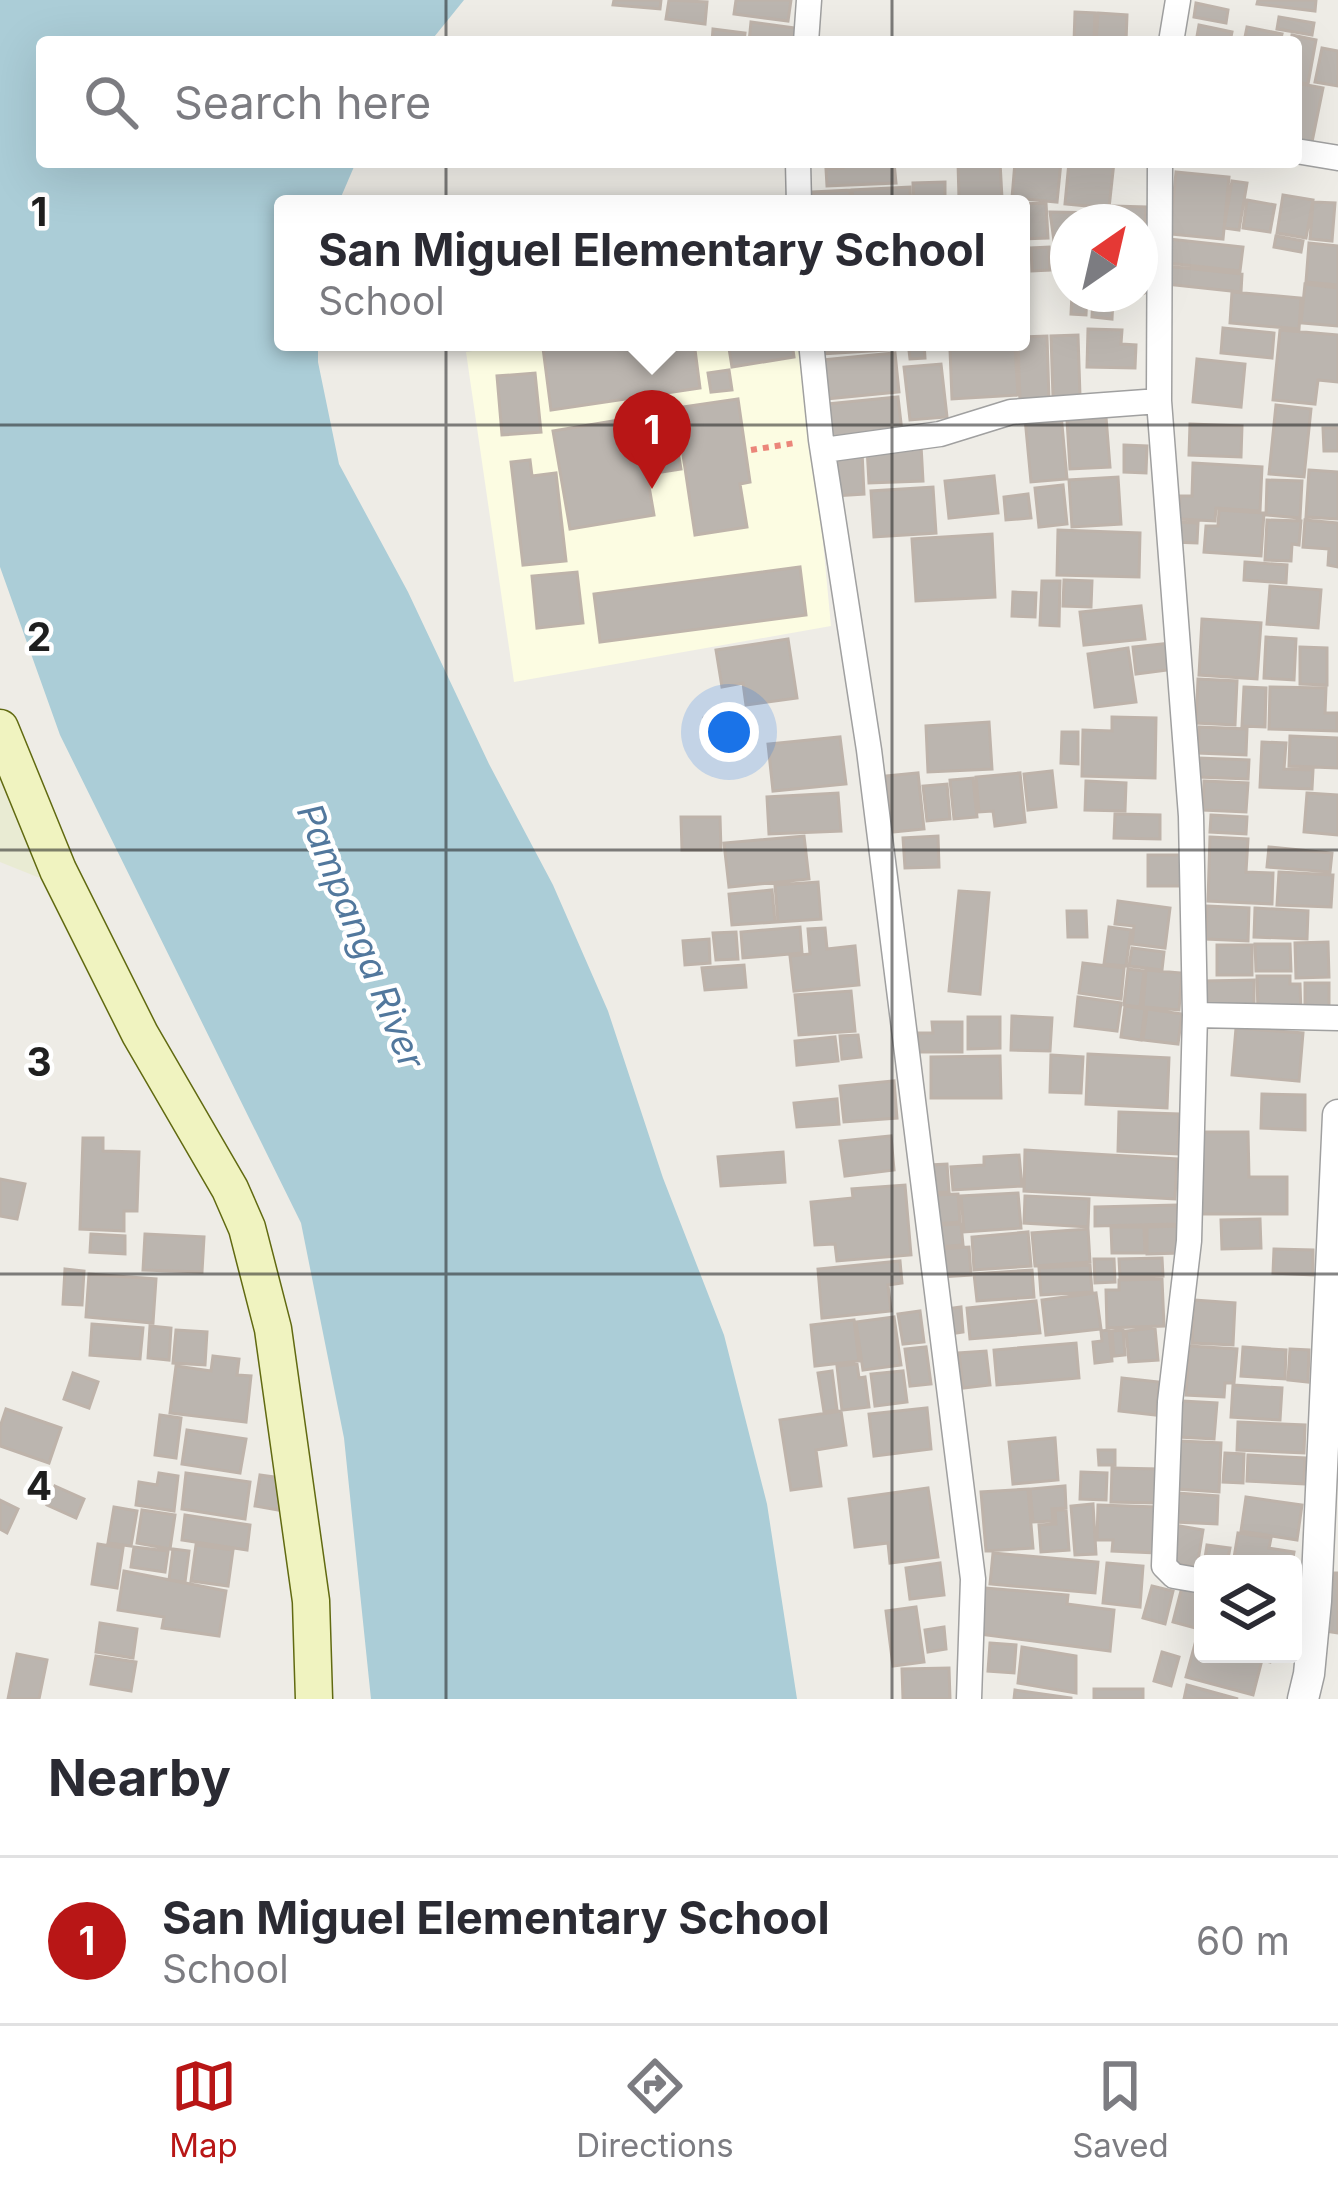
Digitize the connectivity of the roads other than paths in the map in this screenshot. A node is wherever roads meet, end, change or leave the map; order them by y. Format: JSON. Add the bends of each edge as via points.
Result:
{"nodes":[{"id":1,"x":809,"y":0,"type":"edge"},
{"id":2,"x":1178,"y":0,"type":"edge"},
{"id":3,"x":806,"y":36,"type":"edge"},
{"id":4,"x":1172,"y":36,"type":"edge"},
{"id":5,"x":1302,"y":153,"type":"edge"},
{"id":6,"x":1338,"y":158,"type":"edge"},
{"id":7,"x":1160,"y":168,"type":"edge"},
{"id":8,"x":812,"y":351,"type":"edge"},
{"id":9,"x":1159,"y":401,"type":"junction"},
{"id":10,"x":822,"y":445,"type":"junction"},
{"id":11,"x":0,"y":728,"type":"edge"},
{"id":12,"x":1195,"y":1015,"type":"junction"},
{"id":13,"x":1338,"y":1018,"type":"edge"},
{"id":14,"x":1338,"y":1114,"type":"edge"},
{"id":15,"x":1194,"y":1579,"type":"edge"},
{"id":16,"x":1304,"y":1599,"type":"edge"},
{"id":17,"x":314,"y":1699,"type":"edge"},
{"id":18,"x":969,"y":1699,"type":"edge"},
{"id":19,"x":1303,"y":1699,"type":"edge"}],
"edges":[{"from":1,"to":3,"type":"street"},
{"from":2,"to":4,"type":"street"},
{"from":5,"to":6,"type":"street"},
{"from":7,"to":9,"type":"street"},
{"from":8,"to":10,"type":"street"},
{"from":9,"to":10,"type":"street","via":[[1010,412],[940,434]]},
{"from":9,"to":12,"type":"street","via":[[1191,816]]},
{"from":10,"to":18,"type":"street","via":[[869,750],[973,1579]]},
{"from":11,"to":17,"type":"main road","via":[[58,870],[247,1228],[277,1352],[311,1601]]},
{"from":12,"to":13,"type":"street"},
{"from":12,"to":15,"type":"street","via":[[1189,1240],[1163,1525],[1167,1572]]},
{"from":14,"to":16,"type":"street"},
{"from":16,"to":19,"type":"street"}]}
